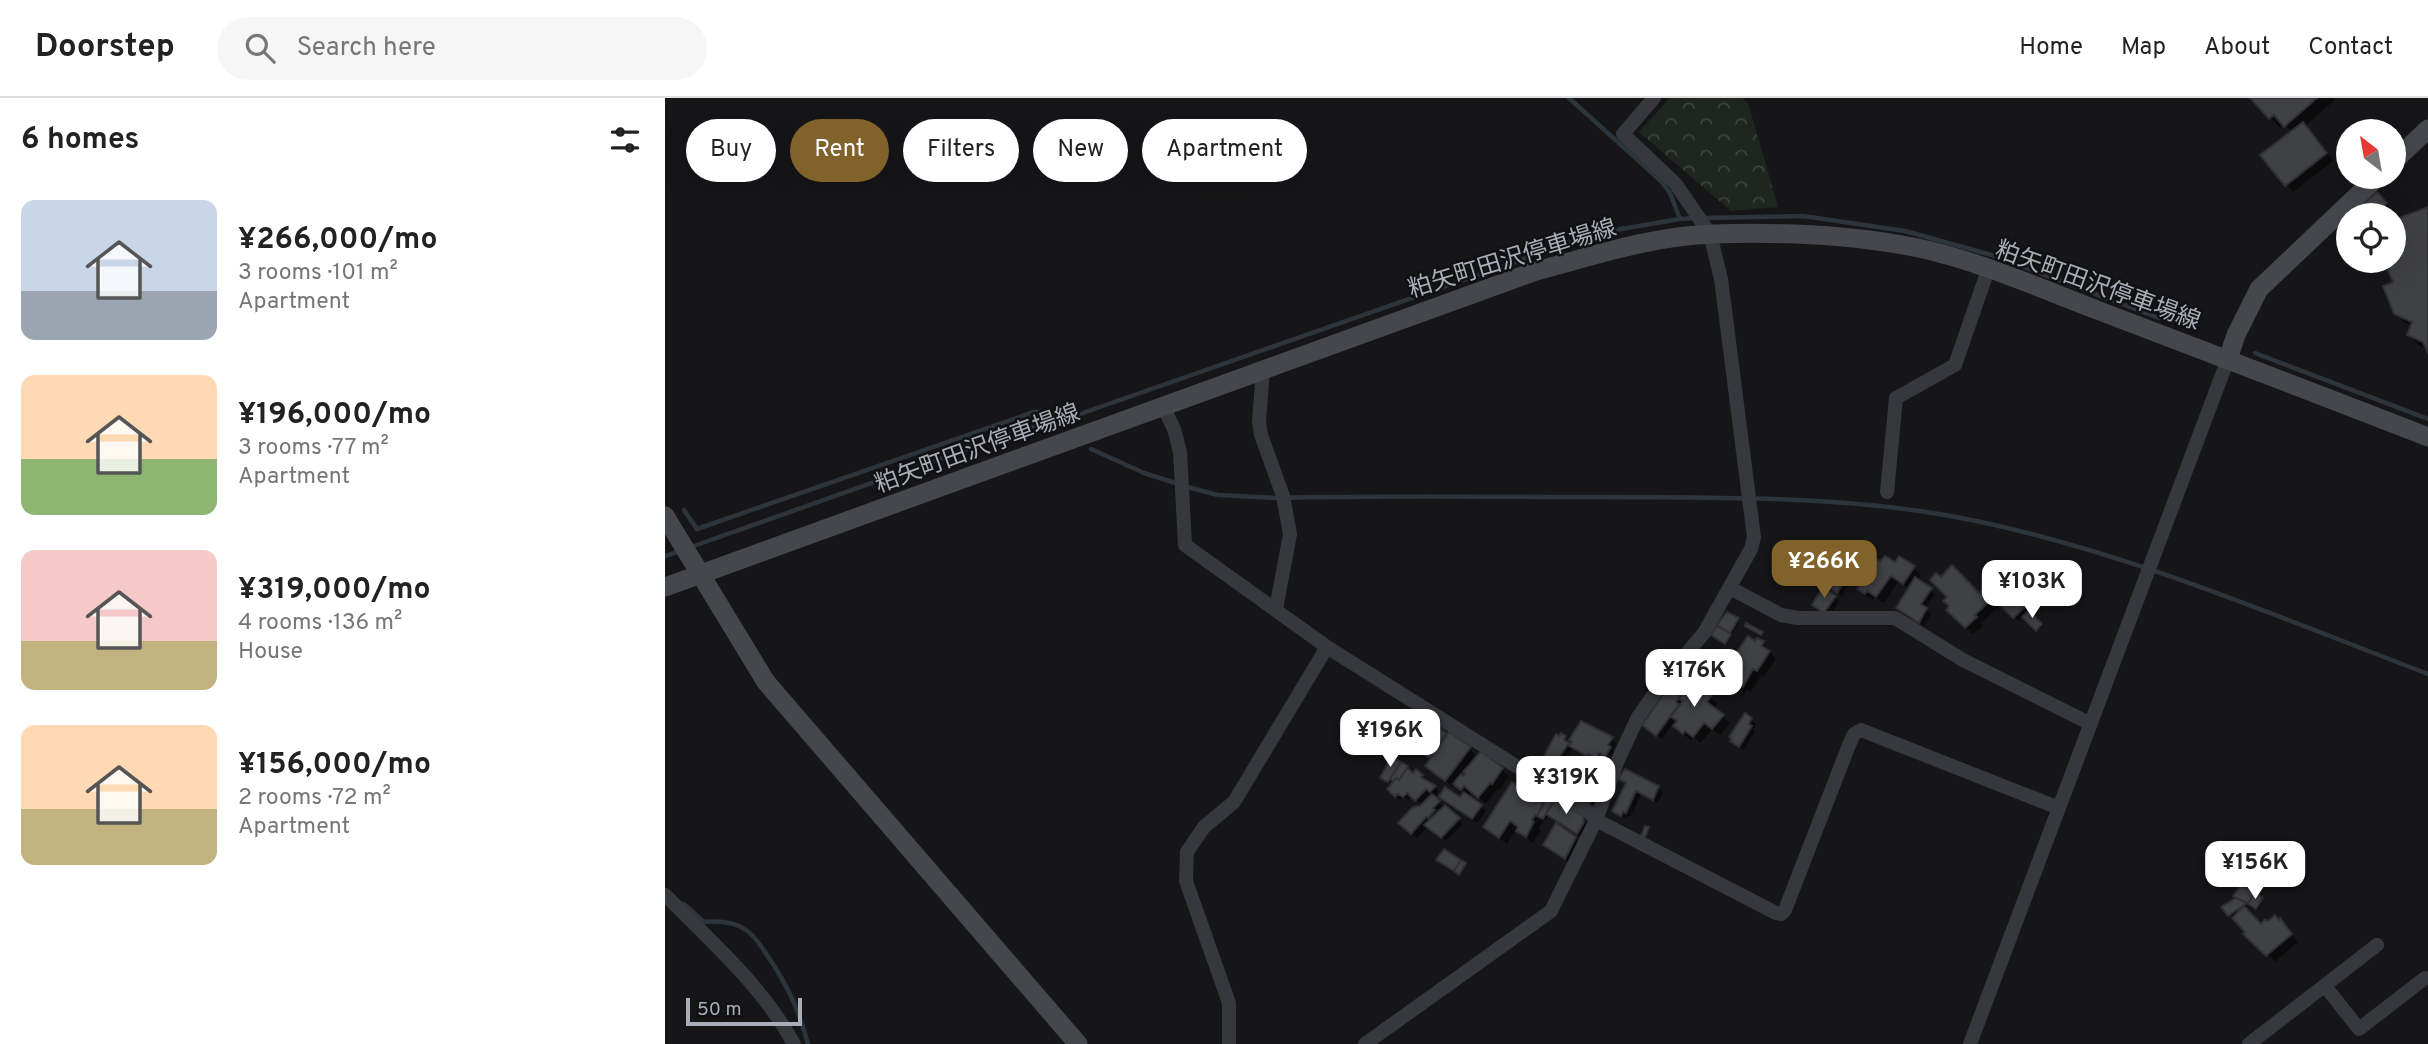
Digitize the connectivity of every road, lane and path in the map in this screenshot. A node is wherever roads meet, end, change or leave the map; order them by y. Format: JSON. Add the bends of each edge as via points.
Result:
{"nodes":[{"id":1,"x":1654,"y":98,"type":"edge"},
{"id":2,"x":2428,"y":130,"type":"edge"},
{"id":3,"x":2406,"y":150,"type":"edge"},
{"id":4,"x":2364,"y":189,"type":"edge"},
{"id":5,"x":1710,"y":234,"type":"junction"},
{"id":6,"x":1989,"y":270,"type":"junction"},
{"id":7,"x":2228,"y":359,"type":"junction"},
{"id":8,"x":1263,"y":369,"type":"junction"},
{"id":9,"x":1163,"y":406,"type":"junction"},
{"id":10,"x":2428,"y":438,"type":"edge"},
{"id":11,"x":1887,"y":492,"type":"dead end"},
{"id":12,"x":665,"y":516,"type":"edge"},
{"id":13,"x":696,"y":568,"type":"junction"},
{"id":14,"x":665,"y":587,"type":"edge"},
{"id":15,"x":1730,"y":588,"type":"junction"},
{"id":16,"x":1276,"y":609,"type":"junction"},
{"id":17,"x":1327,"y":647,"type":"junction"},
{"id":18,"x":2091,"y":724,"type":"junction"},
{"id":19,"x":2059,"y":808,"type":"junction"},
{"id":20,"x":1596,"y":820,"type":"junction"},
{"id":21,"x":665,"y":895,"type":"edge"},
{"id":22,"x":2377,"y":945,"type":"dead end"},
{"id":23,"x":2425,"y":978,"type":"dead end"},
{"id":24,"x":2325,"y":986,"type":"junction"},
{"id":25,"x":795,"y":1044,"type":"edge"},
{"id":26,"x":1078,"y":1044,"type":"edge"},
{"id":27,"x":1229,"y":1044,"type":"edge"},
{"id":28,"x":1366,"y":1044,"type":"edge"},
{"id":29,"x":1970,"y":1044,"type":"edge"},
{"id":30,"x":2249,"y":1044,"type":"edge"}],
"edges":[{"from":1,"to":5,"type":"street","via":[[1623,134],[1675,183]]},
{"from":2,"to":3,"type":"main road"},
{"from":4,"to":7,"type":"main road","via":[[2259,289]]},
{"from":5,"to":6,"type":"main road","name":"粕矢町田沢停車場線","via":[[1862,239],[1943,254]]},
{"from":5,"to":8,"type":"main road","name":"粕矢町田沢停車場線","via":[[1642,243],[1536,271]]},
{"from":5,"to":15,"type":"street","via":[[1721,279],[1754,537]]},
{"from":6,"to":7,"type":"main road","name":"粕矢町田沢停車場線"},
{"from":6,"to":11,"type":"street","via":[[1955,365],[1896,398]]},
{"from":7,"to":10,"type":"main road","name":"粕矢町田沢停車場線"},
{"from":7,"to":18,"type":"street"},
{"from":8,"to":9,"type":"main road","name":"粕矢町田沢停車場線"},
{"from":8,"to":16,"type":"street","via":[[1261,435],[1280,487],[1290,534]]},
{"from":9,"to":13,"type":"main road","name":"粕矢町田沢停車場線"},
{"from":9,"to":16,"type":"street","via":[[1177,439],[1185,545]]},
{"from":12,"to":13,"type":"main road"},
{"from":13,"to":14,"type":"main road","name":"粕矢町田沢停車場線"},
{"from":13,"to":26,"type":"main road","via":[[766,682]]},
{"from":15,"to":18,"type":"street","via":[[1781,615],[1895,618],[1963,660]]},
{"from":15,"to":20,"type":"street","via":[[1704,633],[1638,718],[1616,762]]},
{"from":16,"to":17,"type":"street"},
{"from":17,"to":20,"type":"street"},
{"from":17,"to":27,"type":"street","via":[[1234,802],[1204,827],[1187,852],[1186,881],[1230,1003]]},
{"from":18,"to":19,"type":"street"},
{"from":19,"to":20,"type":"street","via":[[1861,730],[1849,745],[1781,914]]},
{"from":19,"to":29,"type":"street"},
{"from":20,"to":28,"type":"street","via":[[1551,911]]},
{"from":21,"to":25,"type":"street","via":[[779,1016]]},
{"from":22,"to":24,"type":"street"},
{"from":23,"to":24,"type":"street","via":[[2359,1029]]},
{"from":24,"to":30,"type":"street"}]}
